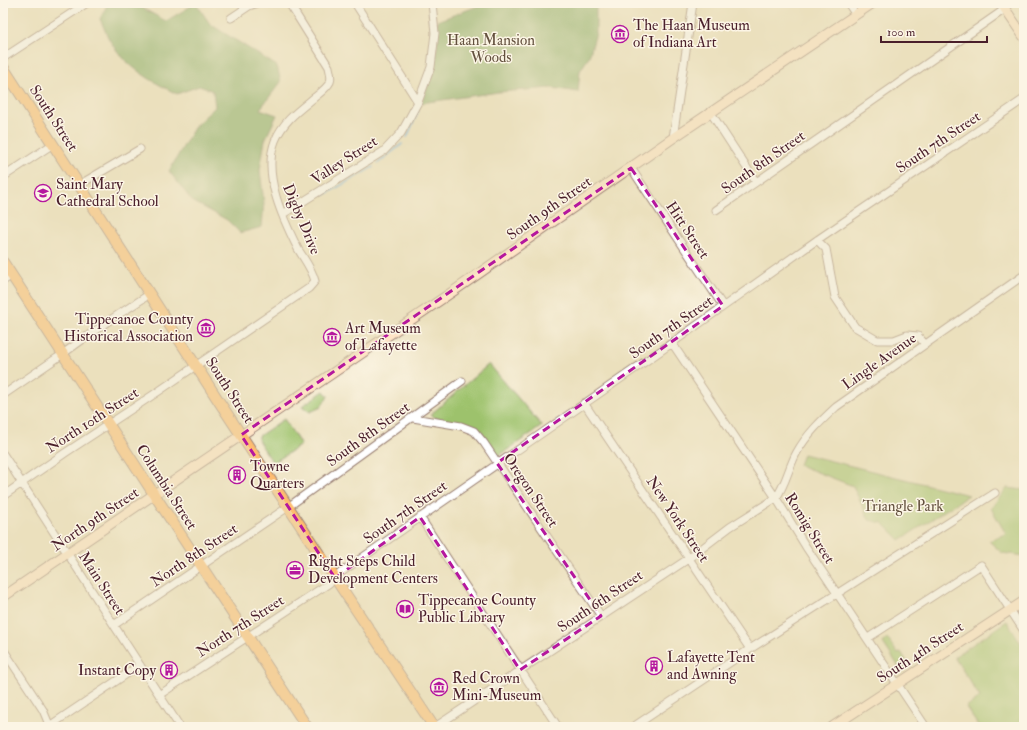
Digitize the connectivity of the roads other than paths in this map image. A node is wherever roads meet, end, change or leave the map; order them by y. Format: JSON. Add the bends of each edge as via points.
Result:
{"nodes":[{"id":1,"x":87,"y":3,"type":"edge"},
{"id":2,"x":258,"y":3,"type":"edge"},
{"id":3,"x":289,"y":3,"type":"edge"},
{"id":4,"x":355,"y":3,"type":"edge"},
{"id":5,"x":432,"y":3,"type":"edge"},
{"id":6,"x":693,"y":3,"type":"edge"},
{"id":7,"x":848,"y":3,"type":"edge"},
{"id":8,"x":873,"y":3,"type":"edge"},
{"id":9,"x":1003,"y":6,"type":"edge"},
{"id":10,"x":856,"y":15,"type":"junction"},
{"id":11,"x":231,"y":18,"type":"dead end"},
{"id":12,"x":1024,"y":37,"type":"edge"},
{"id":13,"x":3,"y":58,"type":"edge"},
{"id":14,"x":3,"y":67,"type":"edge"},
{"id":15,"x":1024,"y":99,"type":"edge"},
{"id":16,"x":418,"y":102,"type":"junction"},
{"id":17,"x":711,"y":113,"type":"junction"},
{"id":18,"x":673,"y":138,"type":"junction"},
{"id":19,"x":53,"y":144,"type":"junction"},
{"id":20,"x":140,"y":149,"type":"dead end"},
{"id":21,"x":631,"y":168,"type":"junction"},
{"id":22,"x":3,"y":177,"type":"edge"},
{"id":23,"x":756,"y":182,"type":"junction"},
{"id":24,"x":79,"y":185,"type":"junction"},
{"id":25,"x":716,"y":210,"type":"dead end"},
{"id":26,"x":283,"y":214,"type":"junction"},
{"id":27,"x":817,"y":240,"type":"junction"},
{"id":28,"x":3,"y":262,"type":"edge"},
{"id":29,"x":12,"y":275,"type":"junction"},
{"id":30,"x":1024,"y":275,"type":"edge"},
{"id":31,"x":315,"y":280,"type":"joint"},
{"id":32,"x":3,"y":281,"type":"edge"},
{"id":33,"x":150,"y":294,"type":"junction"},
{"id":34,"x":723,"y":306,"type":"junction"},
{"id":35,"x":672,"y":343,"type":"junction"},
{"id":36,"x":926,"y":344,"type":"junction"},
{"id":37,"x":63,"y":354,"type":"junction"},
{"id":38,"x":196,"y":366,"type":"junction"},
{"id":39,"x":462,"y":381,"type":"dead end"},
{"id":40,"x":3,"y":395,"type":"edge"},
{"id":41,"x":584,"y":403,"type":"junction"},
{"id":42,"x":412,"y":418,"type":"junction"},
{"id":43,"x":108,"y":424,"type":"junction"},
{"id":44,"x":241,"y":435,"type":"junction"},
{"id":45,"x":3,"y":454,"type":"edge"},
{"id":46,"x":497,"y":463,"type":"junction"},
{"id":47,"x":22,"y":483,"type":"junction"},
{"id":48,"x":995,"y":493,"type":"dead end"},
{"id":49,"x":3,"y":496,"type":"edge"},
{"id":50,"x":154,"y":496,"type":"junction"},
{"id":51,"x":777,"y":496,"type":"junction"},
{"id":52,"x":288,"y":507,"type":"junction"},
{"id":53,"x":420,"y":517,"type":"junction"},
{"id":54,"x":68,"y":554,"type":"junction"},
{"id":55,"x":688,"y":559,"type":"junction"},
{"id":56,"x":201,"y":566,"type":"junction"},
{"id":57,"x":335,"y":578,"type":"junction"},
{"id":58,"x":838,"y":594,"type":"junction"},
{"id":59,"x":3,"y":597,"type":"edge"},
{"id":60,"x":1024,"y":601,"type":"edge"},
{"id":61,"x":1010,"y":609,"type":"junction"},
{"id":62,"x":601,"y":616,"type":"junction"},
{"id":63,"x":114,"y":625,"type":"junction"},
{"id":64,"x":1024,"y":631,"type":"edge"},
{"id":65,"x":247,"y":636,"type":"junction"},
{"id":66,"x":868,"y":638,"type":"junction"},
{"id":67,"x":3,"y":649,"type":"edge"},
{"id":68,"x":750,"y":650,"type":"junction"},
{"id":69,"x":140,"y":665,"type":"junction"},
{"id":70,"x":520,"y":670,"type":"junction"},
{"id":71,"x":897,"y":684,"type":"junction"},
{"id":72,"x":159,"y":694,"type":"junction"},
{"id":73,"x":50,"y":727,"type":"edge"},
{"id":74,"x":180,"y":727,"type":"edge"},
{"id":75,"x":307,"y":727,"type":"edge"},
{"id":76,"x":435,"y":727,"type":"edge"},
{"id":77,"x":558,"y":727,"type":"edge"},
{"id":78,"x":633,"y":727,"type":"edge"},
{"id":79,"x":832,"y":727,"type":"edge"},
{"id":80,"x":926,"y":727,"type":"edge"}],
"edges":[{"from":1,"to":13,"type":"street"},
{"from":2,"to":11,"type":"street"},
{"from":3,"to":26,"type":"street","name":"Digby Drive","via":[[329,67],[331,76],[326,88],[292,116],[274,142],[271,157],[273,187]]},
{"from":4,"to":16,"type":"street"},
{"from":5,"to":16,"type":"street","name":"Valley Street","via":[[435,33],[431,66]]},
{"from":6,"to":18,"type":"street"},
{"from":7,"to":10,"type":"street"},
{"from":8,"to":10,"type":"street","name":"South 9th Street"},
{"from":9,"to":12,"type":"street"},
{"from":9,"to":23,"type":"street","name":"South 8th Street"},
{"from":10,"to":17,"type":"street","name":"South 9th Street"},
{"from":14,"to":19,"type":"main road","name":"South Street"},
{"from":15,"to":27,"type":"street","name":"South 7th Street"},
{"from":16,"to":26,"type":"street","name":"Valley Street","via":[[401,133],[384,150]]},
{"from":17,"to":18,"type":"street","name":"South 9th Street"},
{"from":17,"to":23,"type":"street"},
{"from":18,"to":21,"type":"street","name":"South 9th Street"},
{"from":19,"to":22,"type":"street"},
{"from":19,"to":24,"type":"main road","name":"South Street"},
{"from":20,"to":24,"type":"street"},
{"from":21,"to":34,"type":"street","name":"Hitt Street"},
{"from":21,"to":44,"type":"street","name":"South 9th Street"},
{"from":23,"to":25,"type":"street","name":"South 8th Street"},
{"from":24,"to":33,"type":"main road","name":"South Street"},
{"from":26,"to":31,"type":"street","name":"Digby Drive"},
{"from":27,"to":34,"type":"street","name":"South 7th Street"},
{"from":27,"to":36,"type":"street","via":[[826,249],[835,297],[855,327],[877,340],[894,340],[907,335],[918,336]]},
{"from":28,"to":29,"type":"main road","name":"Columbia Street"},
{"from":29,"to":32,"type":"street"},
{"from":29,"to":37,"type":"main road","name":"Columbia Street"},
{"from":30,"to":36,"type":"street","name":"Lingle Avenue"},
{"from":31,"to":38,"type":"street","name":"North 10th Street","via":[[309,288]]},
{"from":33,"to":37,"type":"street"},
{"from":33,"to":38,"type":"main road","name":"South Street"},
{"from":34,"to":35,"type":"street","name":"South 7th Street"},
{"from":35,"to":41,"type":"street","name":"South 7th Street"},
{"from":35,"to":51,"type":"street","name":"Romig Street"},
{"from":36,"to":51,"type":"street","name":"Lingle Avenue","via":[[836,407],[810,432],[797,452]]},
{"from":37,"to":40,"type":"street"},
{"from":37,"to":43,"type":"main road","name":"Columbia Street"},
{"from":38,"to":43,"type":"street","name":"North 10th Street"},
{"from":38,"to":44,"type":"main road","name":"South Street"},
{"from":39,"to":42,"type":"street","name":"South 8th Street"},
{"from":41,"to":46,"type":"street","name":"South 7th Street"},
{"from":41,"to":55,"type":"street","name":"New York Street"},
{"from":42,"to":46,"type":"street","name":"Oregon Street","via":[[461,426],[474,431]]},
{"from":42,"to":52,"type":"street","name":"South 8th Street"},
{"from":43,"to":47,"type":"street","name":"North 10th Street"},
{"from":43,"to":50,"type":"main road","name":"Columbia Street"},
{"from":44,"to":50,"type":"street","name":"North 9th Street"},
{"from":44,"to":52,"type":"main road","name":"South Street"},
{"from":45,"to":47,"type":"street","name":"Main Street"},
{"from":46,"to":53,"type":"street","name":"South 7th Street"},
{"from":46,"to":62,"type":"street","name":"Oregon Street"},
{"from":47,"to":49,"type":"street","name":"North 10th Street"},
{"from":47,"to":54,"type":"street","name":"Main Street"},
{"from":48,"to":58,"type":"street"},
{"from":50,"to":54,"type":"street","name":"North 9th Street"},
{"from":50,"to":56,"type":"main road","name":"Columbia Street"},
{"from":51,"to":55,"type":"street","name":"South 6th Street"},
{"from":51,"to":58,"type":"street","name":"Romig Street"},
{"from":52,"to":56,"type":"street","name":"North 8th Street"},
{"from":52,"to":57,"type":"main road","name":"South Street"},
{"from":53,"to":57,"type":"street","name":"South 7th Street"},
{"from":53,"to":70,"type":"street"},
{"from":54,"to":59,"type":"street","name":"North 9th Street"},
{"from":54,"to":63,"type":"street","name":"Main Street"},
{"from":55,"to":62,"type":"street","name":"South 6th Street"},
{"from":55,"to":68,"type":"street","name":"New York Street"},
{"from":56,"to":63,"type":"street","name":"North 8th Street"},
{"from":56,"to":65,"type":"main road","name":"Columbia Street"},
{"from":57,"to":65,"type":"street","name":"North 7th Street"},
{"from":57,"to":76,"type":"main road","name":"South Street"},
{"from":58,"to":66,"type":"street","name":"Romig Street"},
{"from":58,"to":68,"type":"street"},
{"from":60,"to":61,"type":"street","name":"South 4th Street"},
{"from":61,"to":64,"type":"street"},
{"from":61,"to":66,"type":"street","via":[[981,565]]},
{"from":61,"to":71,"type":"street","name":"South 4th Street"},
{"from":62,"to":70,"type":"street","name":"South 6th Street"},
{"from":63,"to":69,"type":"street","name":"Main Street"},
{"from":65,"to":72,"type":"street","name":"North 7th Street"},
{"from":65,"to":75,"type":"main road","name":"Columbia Street"},
{"from":66,"to":71,"type":"street","name":"Romig Street"},
{"from":67,"to":73,"type":"street","via":[[43,710]]},
{"from":68,"to":78,"type":"street"},
{"from":69,"to":72,"type":"street","name":"Main Street"},
{"from":69,"to":73,"type":"street"},
{"from":70,"to":76,"type":"street","name":"South 6th Street"},
{"from":70,"to":77,"type":"street"},
{"from":71,"to":79,"type":"street","name":"South 4th Street"},
{"from":71,"to":80,"type":"street","name":"Romig Street"},
{"from":72,"to":74,"type":"street","name":"Main Street"}]}
